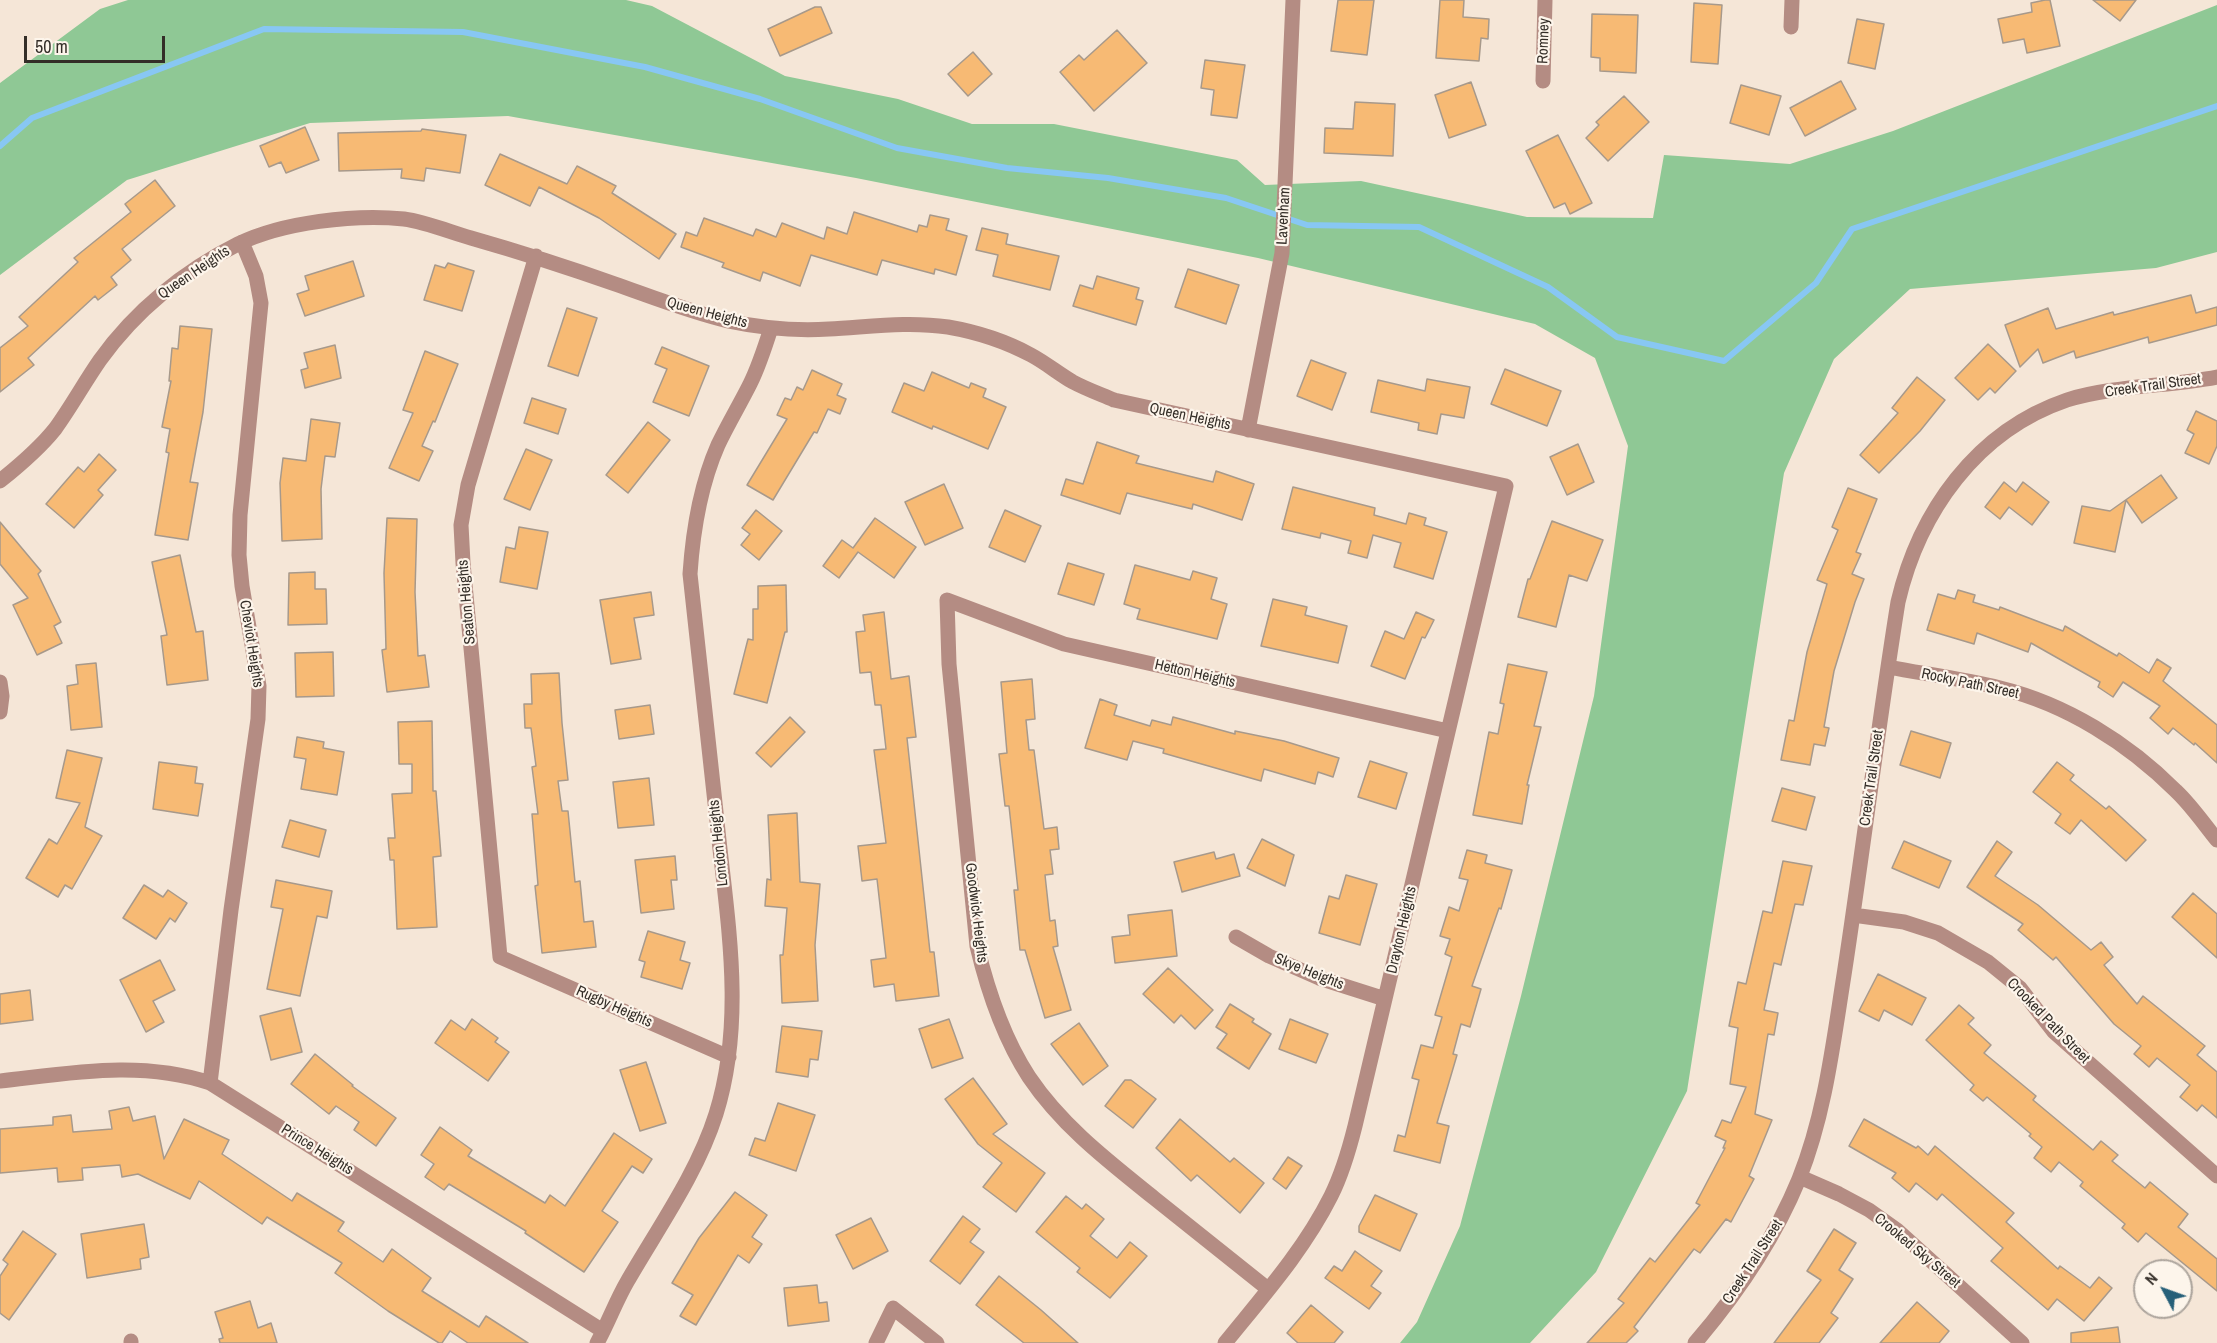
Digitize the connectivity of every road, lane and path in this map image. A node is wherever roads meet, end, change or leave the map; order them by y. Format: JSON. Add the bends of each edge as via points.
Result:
{"nodes":[{"id":1,"x":1293,"y":0,"type":"edge"},
{"id":2,"x":1545,"y":0,"type":"edge"},
{"id":3,"x":1792,"y":0,"type":"edge"},
{"id":4,"x":1791,"y":27,"type":"dead end"},
{"id":5,"x":1543,"y":81,"type":"dead end"},
{"id":6,"x":242,"y":242,"type":"junction"},
{"id":7,"x":536,"y":256,"type":"junction"},
{"id":8,"x":771,"y":328,"type":"junction"},
{"id":9,"x":2217,"y":377,"type":"edge"},
{"id":10,"x":1248,"y":430,"type":"junction"},
{"id":11,"x":0,"y":480,"type":"edge"},
{"id":12,"x":1506,"y":486,"type":"joint"},
{"id":13,"x":947,"y":600,"type":"joint"},
{"id":14,"x":1888,"y":667,"type":"junction"},
{"id":15,"x":0,"y":682,"type":"edge"},
{"id":16,"x":0,"y":712,"type":"edge"},
{"id":17,"x":1449,"y":732,"type":"junction"},
{"id":18,"x":2217,"y":840,"type":"edge"},
{"id":19,"x":1853,"y":915,"type":"junction"},
{"id":20,"x":1236,"y":937,"type":"dead end"},
{"id":21,"x":500,"y":957,"type":"joint"},
{"id":22,"x":1386,"y":999,"type":"junction"},
{"id":23,"x":729,"y":1057,"type":"junction"},
{"id":24,"x":0,"y":1080,"type":"edge"},
{"id":25,"x":210,"y":1083,"type":"junction"},
{"id":26,"x":2217,"y":1176,"type":"edge"},
{"id":27,"x":1800,"y":1177,"type":"junction"},
{"id":28,"x":1268,"y":1289,"type":"junction"},
{"id":29,"x":600,"y":1337,"type":"edge"},
{"id":30,"x":876,"y":1343,"type":"edge"},
{"id":31,"x":937,"y":1343,"type":"edge"},
{"id":32,"x":1225,"y":1343,"type":"edge"},
{"id":33,"x":1695,"y":1343,"type":"edge"},
{"id":34,"x":2022,"y":1343,"type":"edge"}],
"edges":[{"from":1,"to":10,"type":"street","name":"Lavenham","via":[[1282,253]]},
{"from":2,"to":5,"type":"street","name":"Romney"},
{"from":3,"to":4,"type":"street"},
{"from":6,"to":7,"type":"street","name":"Queen Heights","via":[[282,228],[346,219],[408,219]]},
{"from":6,"to":11,"type":"street","name":"Queen Heights","via":[[216,255],[153,301],[100,360],[55,428]]},
{"from":6,"to":25,"type":"street","name":"Cheviot Heights","via":[[256,276],[261,303],[239,555],[260,686]]},
{"from":7,"to":8,"type":"street","name":"Queen Heights","via":[[695,312]]},
{"from":7,"to":21,"type":"street","name":"Seaton Heights","via":[[476,454],[461,525]]},
{"from":8,"to":10,"type":"street","name":"Queen Heights","via":[[892,324],[951,328],[1007,343],[1074,383],[1114,400]]},
{"from":8,"to":23,"type":"street","name":"London Heights","via":[[752,381],[707,474],[692,540],[690,574],[732,967]]},
{"from":9,"to":14,"type":"street","name":"Creek Trail Street","via":[[2068,400],[2019,424],[1989,446],[1939,500],[1913,549],[1898,602]]},
{"from":10,"to":12,"type":"street","name":"Queen Heights"},
{"from":12,"to":17,"type":"street","name":"Drayton Heights"},
{"from":13,"to":17,"type":"street","name":"Hetton Heights","via":[[1064,644]]},
{"from":13,"to":28,"type":"street","name":"Goodwick Heights","via":[[949,664],[977,946],[996,1012],[1011,1045],[1034,1083],[1075,1132]]},
{"from":14,"to":18,"type":"street","name":"Rocky Path Street","via":[[2001,688],[2078,718],[2147,764],[2178,792]]},
{"from":14,"to":19,"type":"street","name":"Creek Trail Street"},
{"from":15,"to":16,"type":"street"},
{"from":17,"to":22,"type":"street","name":"Drayton Heights"},
{"from":19,"to":26,"type":"street","name":"Crooked Path Street","via":[[1904,922],[1938,933],[1988,962],[2020,988],[2062,1040]]},
{"from":19,"to":27,"type":"street","name":"Creek Trail Street","via":[[1818,1122]]},
{"from":20,"to":22,"type":"street","name":"Skye Heights","via":[[1318,978]]},
{"from":21,"to":23,"type":"street","name":"Rugby Heights"},
{"from":22,"to":28,"type":"street","name":"Drayton Heights","via":[[1356,1126],[1332,1194],[1315,1226]]},
{"from":23,"to":29,"type":"street","name":"London Heights","via":[[702,1149]]},
{"from":24,"to":25,"type":"street","name":"Prince Heights","via":[[140,1069],[167,1071]]},
{"from":25,"to":29,"type":"street","name":"Prince Heights"},
{"from":27,"to":33,"type":"street","name":"Creek Trail Street","via":[[1757,1260]]},
{"from":27,"to":34,"type":"street","name":"Crooked Sky Street","via":[[1869,1210],[1898,1230]]},
{"from":28,"to":32,"type":"street","name":"Drayton Heights"},
{"from":30,"to":31,"type":"street","via":[[893,1308]]}]}
